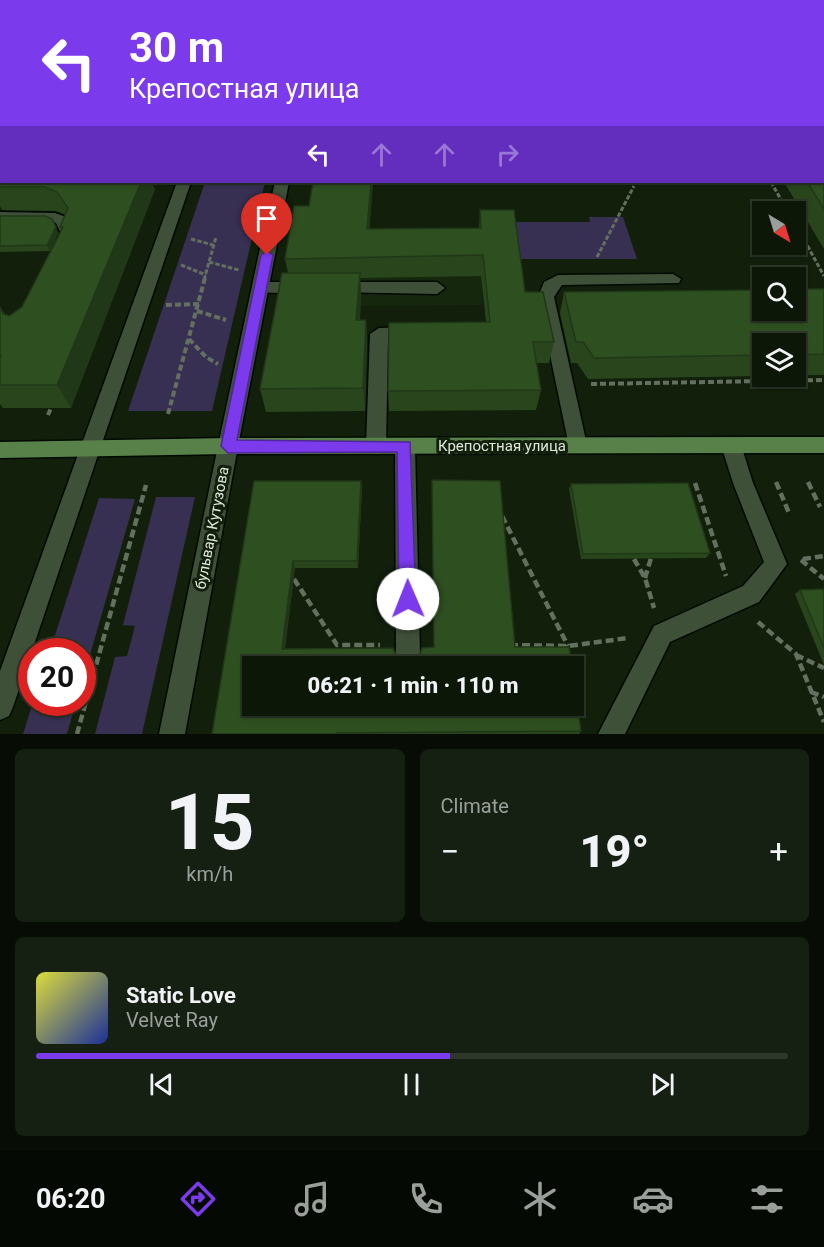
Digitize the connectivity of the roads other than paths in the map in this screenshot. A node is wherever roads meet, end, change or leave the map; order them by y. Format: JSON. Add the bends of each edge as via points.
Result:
{"nodes":[{"id":1,"x":184,"y":183,"type":"edge"},
{"id":2,"x":282,"y":183,"type":"edge"},
{"id":3,"x":0,"y":216,"type":"edge"},
{"id":4,"x":56,"y":261,"type":"edge"},
{"id":5,"x":673,"y":279,"type":"dead end"},
{"id":6,"x":260,"y":288,"type":"junction"},
{"id":7,"x":437,"y":288,"type":"dead end"},
{"id":8,"x":433,"y":333,"type":"edge"},
{"id":9,"x":731,"y":445,"type":"junction"},
{"id":10,"x":824,"y":445,"type":"edge"},
{"id":11,"x":228,"y":446,"type":"junction"},
{"id":12,"x":376,"y":446,"type":"junction"},
{"id":13,"x":405,"y":446,"type":"junction"},
{"id":14,"x":577,"y":446,"type":"junction"},
{"id":15,"x":90,"y":449,"type":"junction"},
{"id":16,"x":0,"y":450,"type":"edge"},
{"id":17,"x":408,"y":649,"type":"road end"},
{"id":18,"x":0,"y":707,"type":"edge"},
{"id":19,"x":172,"y":734,"type":"edge"},
{"id":20,"x":611,"y":734,"type":"edge"}],
"edges":[{"from":1,"to":15,"type":"street"},
{"from":2,"to":6,"type":"street","name":"бульвар Кутузова"},
{"from":3,"to":4,"type":"street","via":[[50,216],[62,220],[69,233]]},
{"from":5,"to":14,"type":"street","via":[[558,280],[550,286],[546,297]]},
{"from":6,"to":7,"type":"street"},
{"from":6,"to":11,"type":"street","name":"бульвар Кутузова"},
{"from":8,"to":12,"type":"street","via":[[379,334]]},
{"from":9,"to":10,"type":"main road","name":"Крепостная улица"},
{"from":9,"to":14,"type":"main road","name":"Крепостная улица"},
{"from":9,"to":20,"type":"street","via":[[776,564],[751,594],[662,634]]},
{"from":11,"to":12,"type":"main road","name":"Крепостная улица"},
{"from":11,"to":15,"type":"main road","name":"Крепостная улица"},
{"from":11,"to":19,"type":"street","name":"бульвар Кутузова"},
{"from":12,"to":13,"type":"main road","name":"Крепостная улица"},
{"from":13,"to":14,"type":"main road","name":"Крепостная улица"},
{"from":13,"to":17,"type":"street"},
{"from":15,"to":16,"type":"main road","name":"Крепостная улица"},
{"from":15,"to":18,"type":"street"}]}
